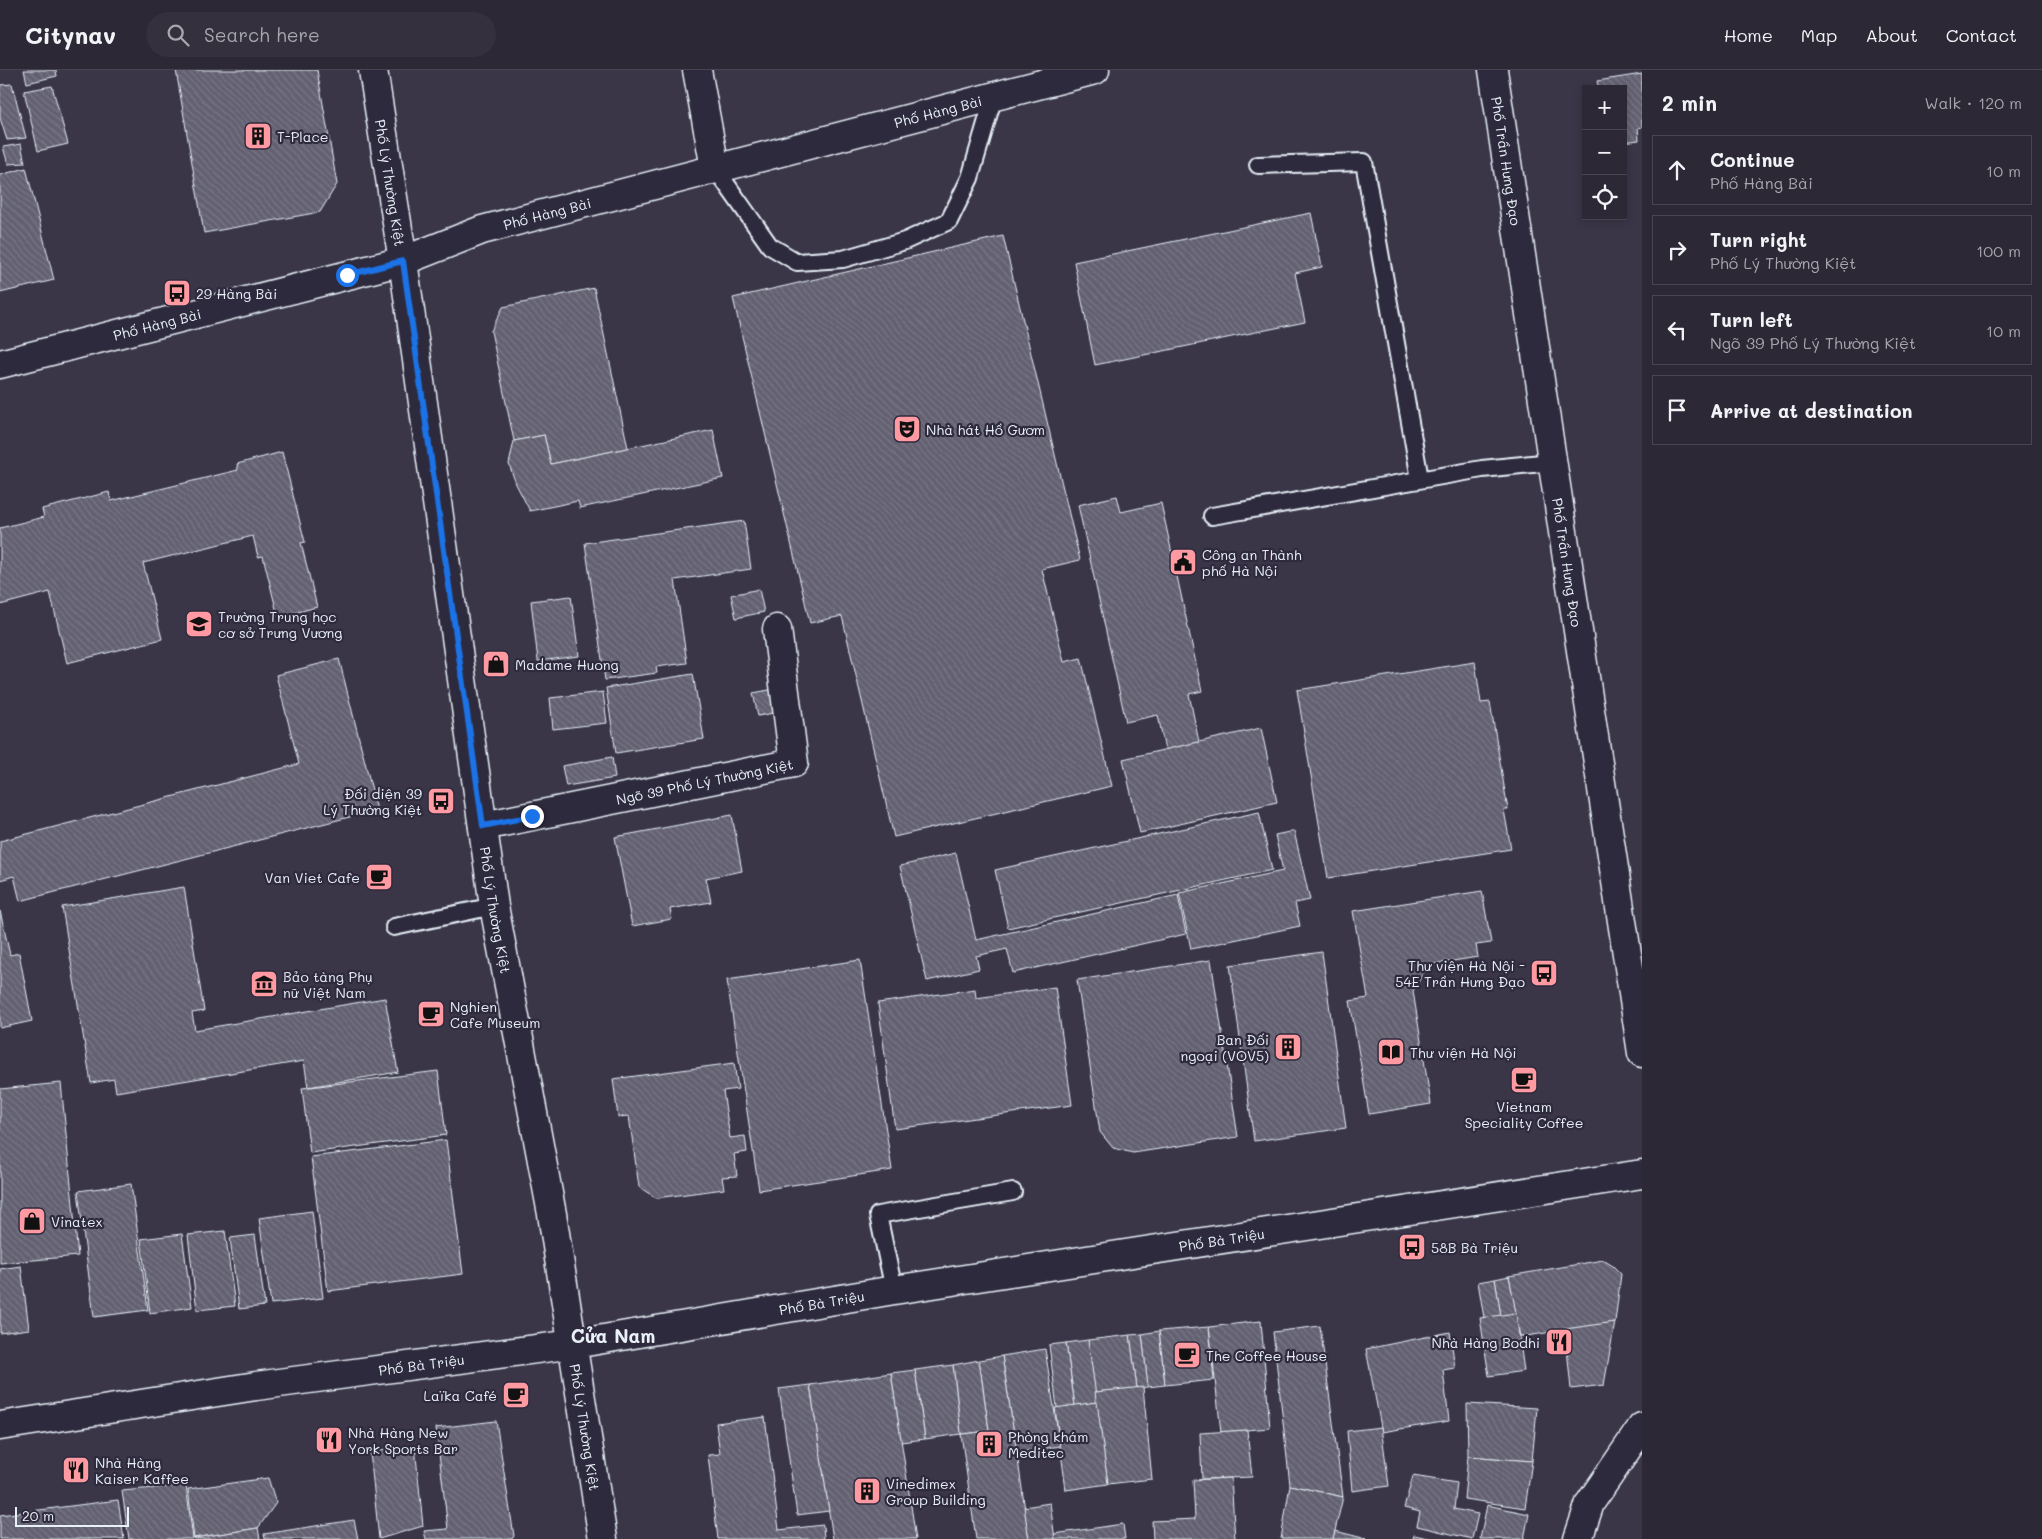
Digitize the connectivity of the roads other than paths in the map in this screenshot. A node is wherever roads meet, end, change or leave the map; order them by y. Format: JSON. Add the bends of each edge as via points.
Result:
{"nodes":[{"id":1,"x":373,"y":70,"type":"edge"},
{"id":2,"x":697,"y":70,"type":"edge"},
{"id":3,"x":1095,"y":70,"type":"edge"},
{"id":4,"x":1493,"y":70,"type":"edge"},
{"id":5,"x":994,"y":96,"type":"junction"},
{"id":6,"x":1258,"y":165,"type":"dead end"},
{"id":7,"x":715,"y":168,"type":"junction"},
{"id":8,"x":403,"y":261,"type":"junction"},
{"id":9,"x":0,"y":364,"type":"edge"},
{"id":10,"x":1552,"y":462,"type":"junction"},
{"id":11,"x":1420,"y":479,"type":"junction"},
{"id":12,"x":1212,"y":516,"type":"dead end"},
{"id":13,"x":777,"y":629,"type":"dead end"},
{"id":14,"x":483,"y":826,"type":"junction"},
{"id":15,"x":494,"y":906,"type":"junction"},
{"id":16,"x":394,"y":927,"type":"dead end"},
{"id":17,"x":1642,"y":1053,"type":"edge"},
{"id":18,"x":1642,"y":1174,"type":"edge"},
{"id":19,"x":1014,"y":1192,"type":"dead end"},
{"id":20,"x":894,"y":1290,"type":"junction"},
{"id":21,"x":574,"y":1344,"type":"junction"},
{"id":22,"x":0,"y":1426,"type":"edge"},
{"id":23,"x":1642,"y":1427,"type":"edge"},
{"id":24,"x":603,"y":1539,"type":"edge"},
{"id":25,"x":1578,"y":1539,"type":"edge"}],
"edges":[{"from":1,"to":8,"type":"main road","name":"Phố Lý Thường Kiệt"},
{"from":2,"to":7,"type":"main road"},
{"from":3,"to":5,"type":"main road","name":"Phố Hàng Bài"},
{"from":4,"to":10,"type":"main road","name":"Phố Trần Hưng Đạo"},
{"from":5,"to":7,"type":"main road","name":"Phố Hàng Bài"},
{"from":5,"to":7,"type":"lane","via":[[970,178],[950,221],[905,241],[843,259],[797,262],[770,246]]},
{"from":6,"to":11,"type":"lane","via":[[1364,162]]},
{"from":7,"to":8,"type":"main road","name":"Phố Hàng Bài","via":[[482,230]]},
{"from":8,"to":9,"type":"main road","name":"Phố Hàng Bài"},
{"from":8,"to":14,"type":"main road","name":"Phố Lý Thường Kiệt"},
{"from":10,"to":11,"type":"lane"},
{"from":10,"to":17,"type":"main road","name":"Phố Trần Hưng Đạo"},
{"from":11,"to":12,"type":"lane"},
{"from":13,"to":14,"type":"main road","name":"Ngõ 39 Phố Lý Thường Kiệt","via":[[794,764]]},
{"from":14,"to":15,"type":"main road","name":"Phố Lý Thường Kiệt"},
{"from":15,"to":16,"type":"lane"},
{"from":15,"to":21,"type":"main road","name":"Phố Lý Thường Kiệt"},
{"from":18,"to":20,"type":"main road","name":"Phố Bà Triệu"},
{"from":19,"to":20,"type":"lane","via":[[878,1216]]},
{"from":20,"to":21,"type":"main road","name":"Phố Bà Triệu"},
{"from":21,"to":22,"type":"main road","name":"Phố Bà Triệu","via":[[256,1386]]},
{"from":21,"to":24,"type":"main road","name":"Phố Lý Thường Kiệt"},
{"from":23,"to":25,"type":"main road","via":[[1590,1503]]}]}
